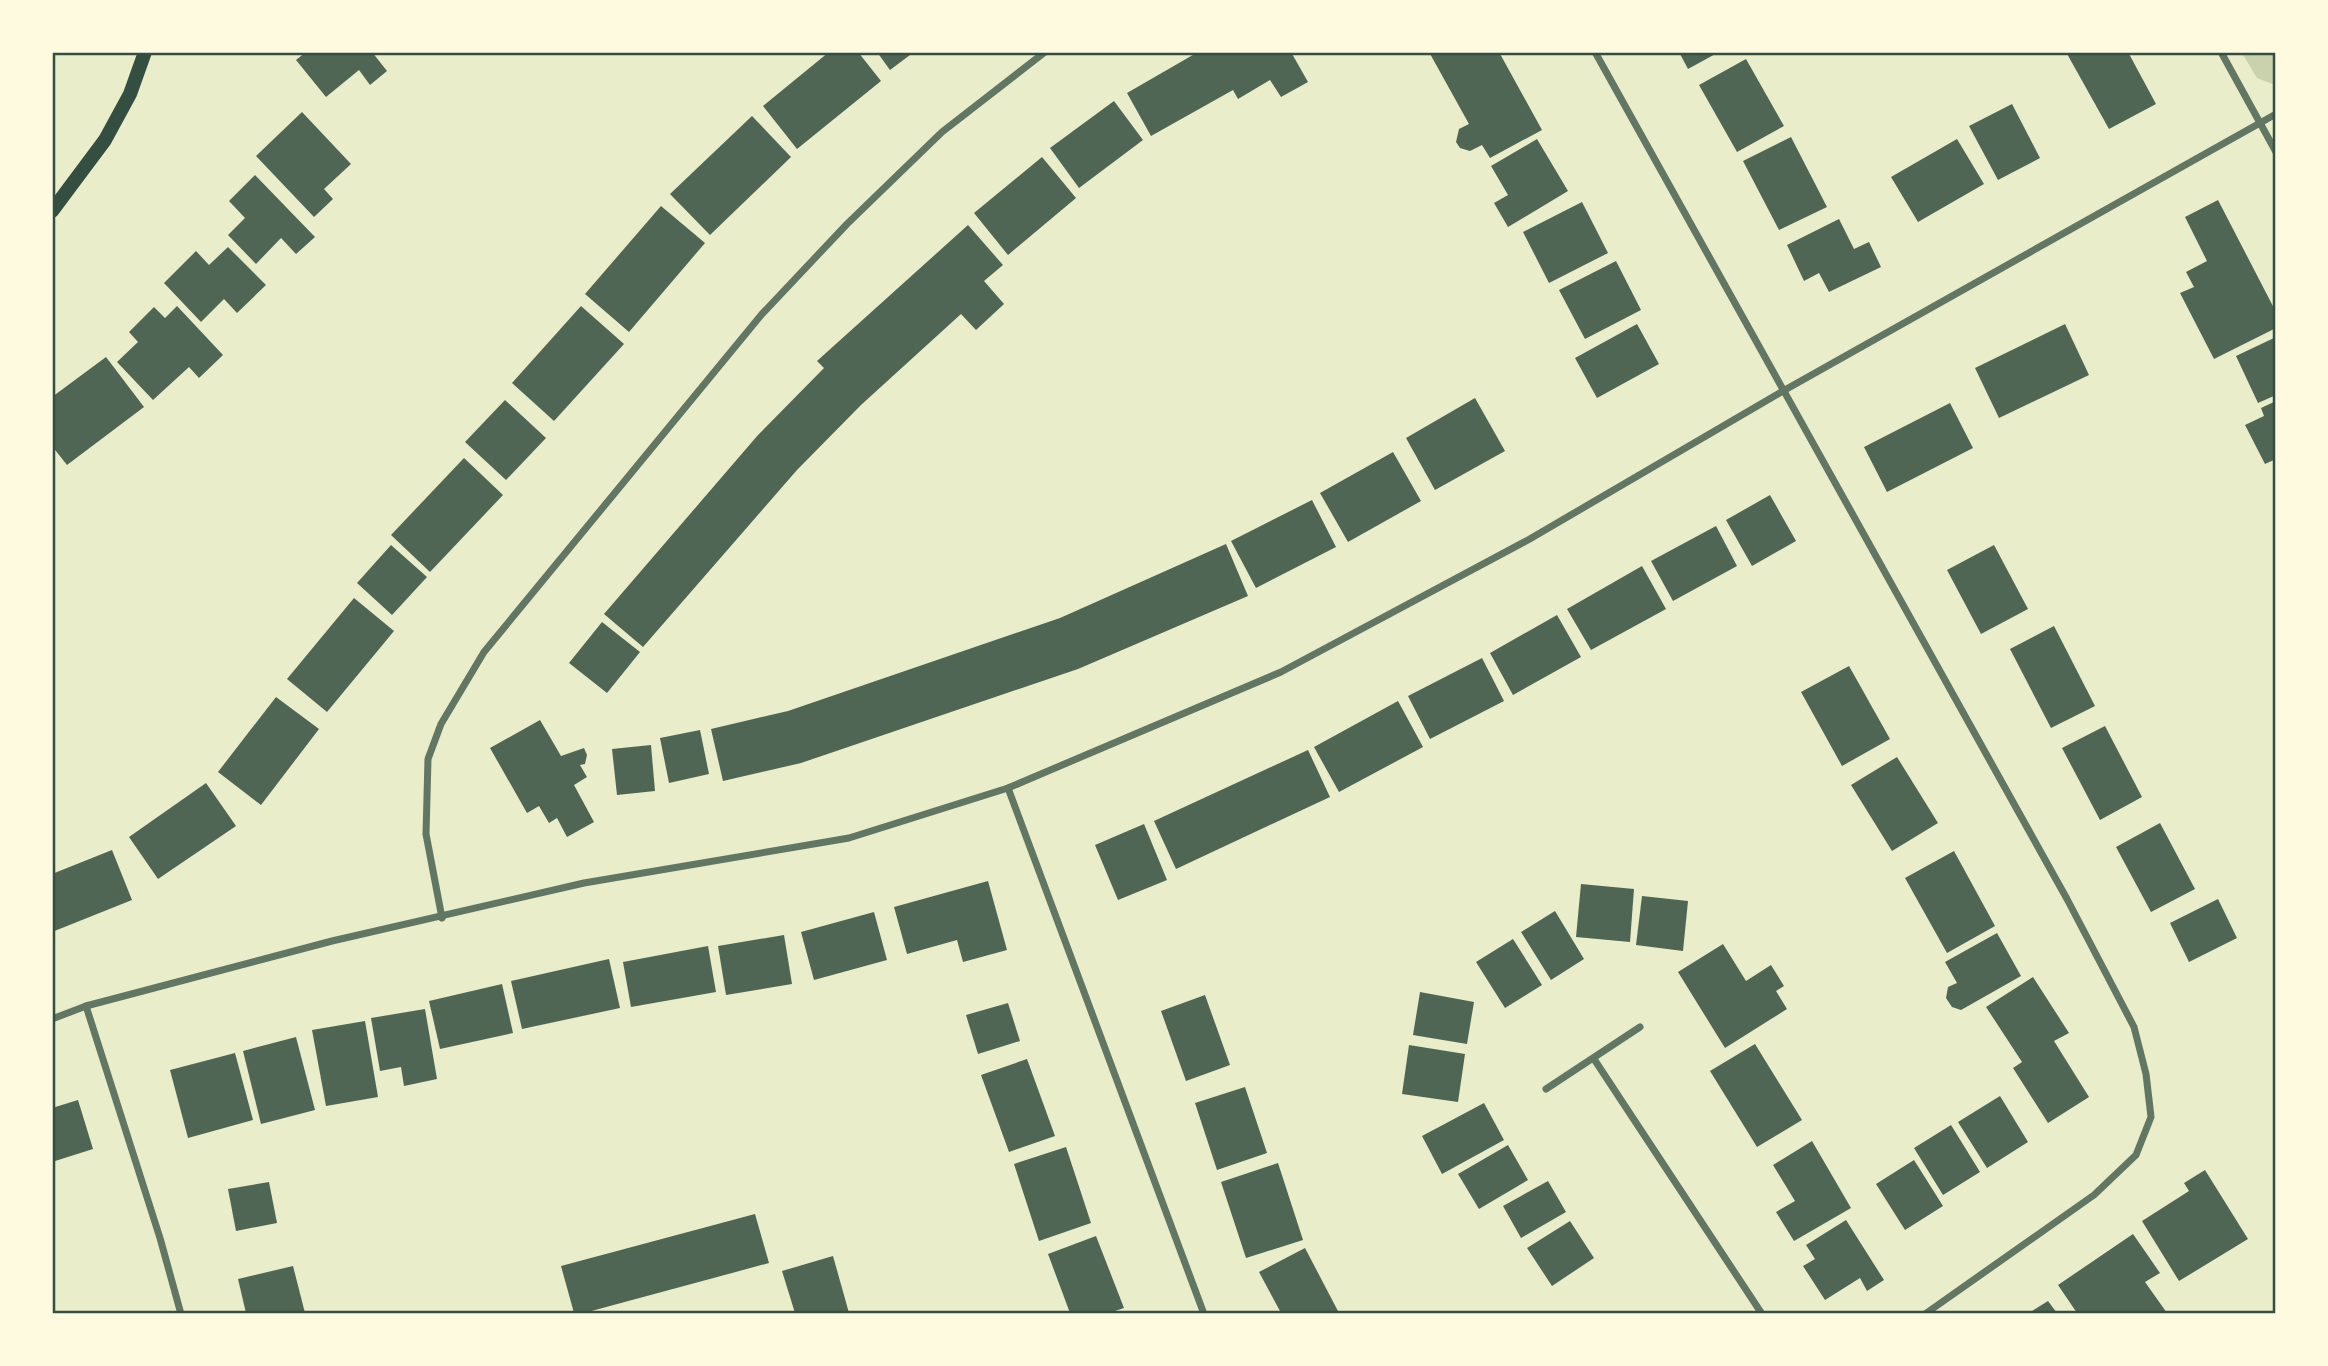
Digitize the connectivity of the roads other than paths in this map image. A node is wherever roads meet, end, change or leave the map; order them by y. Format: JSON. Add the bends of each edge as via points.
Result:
{"nodes":[{"id":1,"x":145,"y":52,"type":"edge"},
{"id":2,"x":1045,"y":52,"type":"edge"},
{"id":3,"x":1595,"y":52,"type":"edge"},
{"id":4,"x":2221,"y":52,"type":"edge"},
{"id":5,"x":2276,"y":114,"type":"edge"},
{"id":6,"x":2260,"y":121,"type":"junction"},
{"id":7,"x":2276,"y":152,"type":"edge"},
{"id":8,"x":52,"y":211,"type":"edge"},
{"id":9,"x":1783,"y":391,"type":"junction"},
{"id":10,"x":1008,"y":788,"type":"junction"},
{"id":11,"x":442,"y":918,"type":"junction"},
{"id":12,"x":86,"y":1006,"type":"junction"},
{"id":13,"x":52,"y":1019,"type":"edge"},
{"id":14,"x":1640,"y":1027,"type":"dead end"},
{"id":15,"x":1594,"y":1059,"type":"junction"},
{"id":16,"x":1546,"y":1089,"type":"dead end"},
{"id":17,"x":181,"y":1314,"type":"edge"},
{"id":18,"x":1204,"y":1314,"type":"edge"},
{"id":19,"x":1762,"y":1314,"type":"edge"},
{"id":20,"x":1925,"y":1314,"type":"edge"}],
"edges":[{"from":1,"to":8,"type":"main road","via":[[130,94],[105,140]]},
{"from":2,"to":11,"type":"street","via":[[942,132],[762,314],[484,652],[441,724],[428,760],[426,834]]},
{"from":3,"to":9,"type":"street"},
{"from":4,"to":6,"type":"street"},
{"from":5,"to":6,"type":"street"},
{"from":6,"to":7,"type":"street"},
{"from":6,"to":9,"type":"street"},
{"from":9,"to":10,"type":"street","via":[[1528,540],[1281,672]]},
{"from":9,"to":20,"type":"street","via":[[2067,899],[2134,1027],[2146,1074],[2151,1117],[2136,1155],[2094,1195]]},
{"from":10,"to":11,"type":"street","via":[[849,838],[584,883]]},
{"from":10,"to":18,"type":"street"},
{"from":11,"to":12,"type":"street","via":[[332,941]]},
{"from":12,"to":13,"type":"street"},
{"from":12,"to":17,"type":"street"},
{"from":14,"to":15,"type":"street"},
{"from":15,"to":16,"type":"street"},
{"from":15,"to":19,"type":"street"}]}
